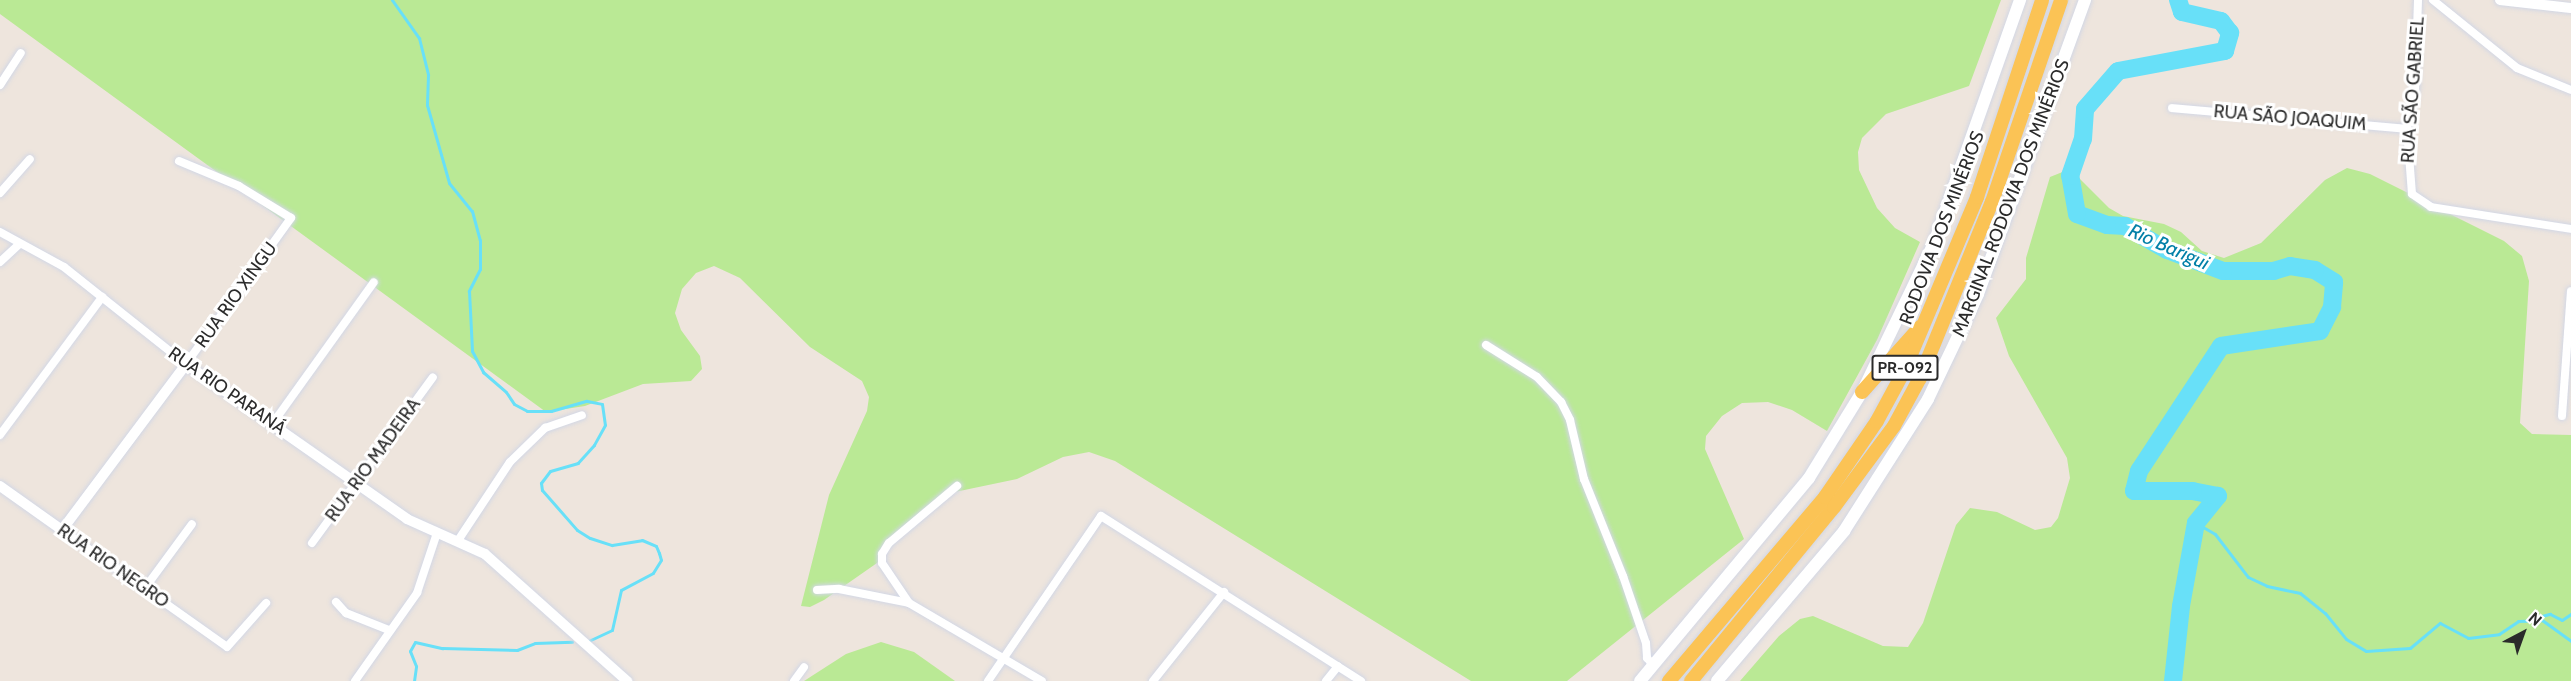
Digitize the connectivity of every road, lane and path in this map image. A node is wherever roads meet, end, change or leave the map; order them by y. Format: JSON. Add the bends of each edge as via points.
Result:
{"nodes":[{"id":1,"x":2020,"y":0,"type":"edge"},
{"id":2,"x":2042,"y":0,"type":"edge"},
{"id":3,"x":2061,"y":0,"type":"edge"},
{"id":4,"x":2418,"y":0,"type":"edge"},
{"id":5,"x":2433,"y":0,"type":"edge"},
{"id":6,"x":2500,"y":0,"type":"edge"},
{"id":7,"x":2088,"y":1,"type":"edge"},
{"id":8,"x":2571,"y":8,"type":"edge"},
{"id":9,"x":21,"y":53,"type":"dead end"},
{"id":10,"x":0,"y":85,"type":"edge"},
{"id":11,"x":2571,"y":90,"type":"edge"},
{"id":12,"x":2172,"y":108,"type":"dead end"},
{"id":13,"x":2407,"y":129,"type":"junction"},
{"id":14,"x":30,"y":159,"type":"dead end"},
{"id":15,"x":179,"y":161,"type":"dead end"},
{"id":16,"x":0,"y":193,"type":"edge"},
{"id":17,"x":2571,"y":229,"type":"edge"},
{"id":18,"x":0,"y":232,"type":"edge"},
{"id":19,"x":18,"y":245,"type":"junction"},
{"id":20,"x":0,"y":262,"type":"edge"},
{"id":21,"x":374,"y":282,"type":"dead end"},
{"id":22,"x":2571,"y":291,"type":"edge"},
{"id":23,"x":102,"y":297,"type":"junction"},
{"id":24,"x":1929,"y":316,"type":"junction"},
{"id":25,"x":1486,"y":345,"type":"dead end"},
{"id":26,"x":2568,"y":360,"type":"edge"},
{"id":27,"x":186,"y":364,"type":"junction"},
{"id":28,"x":433,"y":377,"type":"dead end"},
{"id":29,"x":1862,"y":392,"type":"junction"},
{"id":30,"x":582,"y":415,"type":"dead end"},
{"id":31,"x":2562,"y":416,"type":"dead end"},
{"id":32,"x":273,"y":423,"type":"junction"},
{"id":33,"x":0,"y":435,"type":"edge"},
{"id":34,"x":357,"y":484,"type":"junction"},
{"id":35,"x":0,"y":486,"type":"edge"},
{"id":36,"x":957,"y":486,"type":"dead end"},
{"id":37,"x":192,"y":524,"type":"dead end"},
{"id":38,"x":62,"y":530,"type":"junction"},
{"id":39,"x":437,"y":533,"type":"junction"},
{"id":40,"x":459,"y":539,"type":"junction"},
{"id":41,"x":312,"y":543,"type":"dead end"},
{"id":42,"x":145,"y":588,"type":"junction"},
{"id":43,"x":817,"y":590,"type":"dead end"},
{"id":44,"x":1224,"y":592,"type":"junction"},
{"id":45,"x":336,"y":602,"type":"dead end"},
{"id":46,"x":266,"y":603,"type":"dead end"},
{"id":47,"x":909,"y":603,"type":"junction"},
{"id":48,"x":389,"y":630,"type":"junction"},
{"id":49,"x":1004,"y":657,"type":"junction"},
{"id":50,"x":1338,"y":666,"type":"junction"},
{"id":51,"x":1654,"y":666,"type":"junction"},
{"id":52,"x":804,"y":667,"type":"dead end"},
{"id":53,"x":355,"y":681,"type":"edge"},
{"id":54,"x":627,"y":681,"type":"edge"},
{"id":55,"x":794,"y":681,"type":"edge"},
{"id":56,"x":988,"y":681,"type":"edge"},
{"id":57,"x":1042,"y":681,"type":"edge"},
{"id":58,"x":1153,"y":681,"type":"edge"},
{"id":59,"x":1326,"y":681,"type":"edge"},
{"id":60,"x":1361,"y":681,"type":"edge"},
{"id":61,"x":1640,"y":681,"type":"edge"},
{"id":62,"x":1669,"y":681,"type":"edge"},
{"id":63,"x":1691,"y":681,"type":"edge"},
{"id":64,"x":1717,"y":681,"type":"edge"}],
"edges":[{"from":1,"to":29,"type":"main road","via":[[1934,243]]},
{"from":2,"to":24,"type":"main road","name":"RODOVIA DOS MINÉRIOS","number":"PR-092","via":[[1977,197]]},
{"from":3,"to":63,"type":"main road","name":"RODOVIA DOS MINÉRIOS","number":"PR-092","via":[[1992,202],[1920,378],[1894,426],[1834,507]]},
{"from":4,"to":13,"type":"street","name":"RUA SÃO GABRIEL","via":[[2415,90]]},
{"from":5,"to":11,"type":"street","via":[[2517,68]]},
{"from":6,"to":8,"type":"street"},
{"from":7,"to":64,"type":"main road","name":"MARGINAL RODOVIA DOS MINÉRIOS","via":[[1978,294],[1928,399],[1844,531]]},
{"from":9,"to":10,"type":"street"},
{"from":12,"to":13,"type":"street","name":"RUA SÃO JOAQUIM"},
{"from":13,"to":17,"type":"street","name":"RUA SÃO GABRIEL","via":[[2408,182],[2418,200],[2431,207]]},
{"from":14,"to":16,"type":"street"},
{"from":15,"to":27,"type":"street","name":"RUA RIO XINGU","via":[[239,186],[291,218]]},
{"from":18,"to":19,"type":"street","name":"RUA RIO PARANÁ"},
{"from":19,"to":20,"type":"street"},
{"from":19,"to":23,"type":"street","name":"RUA RIO PARANÁ","via":[[64,267]]},
{"from":21,"to":32,"type":"street"},
{"from":22,"to":26,"type":"street"},
{"from":23,"to":27,"type":"street","name":"RUA RIO PARANÁ"},
{"from":23,"to":33,"type":"street"},
{"from":24,"to":29,"type":"main road"},
{"from":24,"to":62,"type":"main road","name":"RODOVIA DOS MINÉRIOS","number":"PR-092","via":[[1877,421],[1826,497]]},
{"from":25,"to":51,"type":"street","via":[[1537,377],[1560,402],[1570,420],[1584,479],[1623,576],[1646,643],[1647,658]]},
{"from":26,"to":31,"type":"street"},
{"from":27,"to":32,"type":"street","name":"RUA RIO PARANÁ"},
{"from":27,"to":38,"type":"street","name":"RUA RIO XINGU"},
{"from":28,"to":34,"type":"street","name":"RUA RIO MADEIRA"},
{"from":29,"to":51,"type":"main road","via":[[1809,478]]},
{"from":30,"to":40,"type":"street","via":[[545,428],[510,462]]},
{"from":32,"to":34,"type":"street","name":"RUA RIO PARANÁ"},
{"from":34,"to":39,"type":"street","name":"RUA RIO PARANÁ","via":[[407,519]]},
{"from":34,"to":41,"type":"street","name":"RUA RIO MADEIRA"},
{"from":35,"to":38,"type":"street","name":"RUA RIO NEGRO"},
{"from":36,"to":47,"type":"street","via":[[889,543],[882,554],[882,563]]},
{"from":37,"to":42,"type":"street"},
{"from":38,"to":42,"type":"street","name":"RUA RIO NEGRO"},
{"from":39,"to":40,"type":"street","name":"RUA RIO PARANÁ"},
{"from":39,"to":48,"type":"street","via":[[417,593]]},
{"from":40,"to":54,"type":"street","name":"RUA RIO PARANÁ","via":[[507,572]]},
{"from":42,"to":46,"type":"street","name":"RUA RIO NEGRO","via":[[227,647]]},
{"from":43,"to":47,"type":"street","via":[[839,589]]},
{"from":44,"to":49,"type":"street","via":[[1101,516]]},
{"from":44,"to":50,"type":"street"},
{"from":44,"to":58,"type":"street"},
{"from":45,"to":48,"type":"street","via":[[346,613]]},
{"from":47,"to":49,"type":"street"},
{"from":48,"to":53,"type":"street"},
{"from":49,"to":56,"type":"street"},
{"from":49,"to":57,"type":"street"},
{"from":50,"to":59,"type":"street"},
{"from":50,"to":60,"type":"street"},
{"from":51,"to":61,"type":"main road"},
{"from":52,"to":55,"type":"street"}]}
